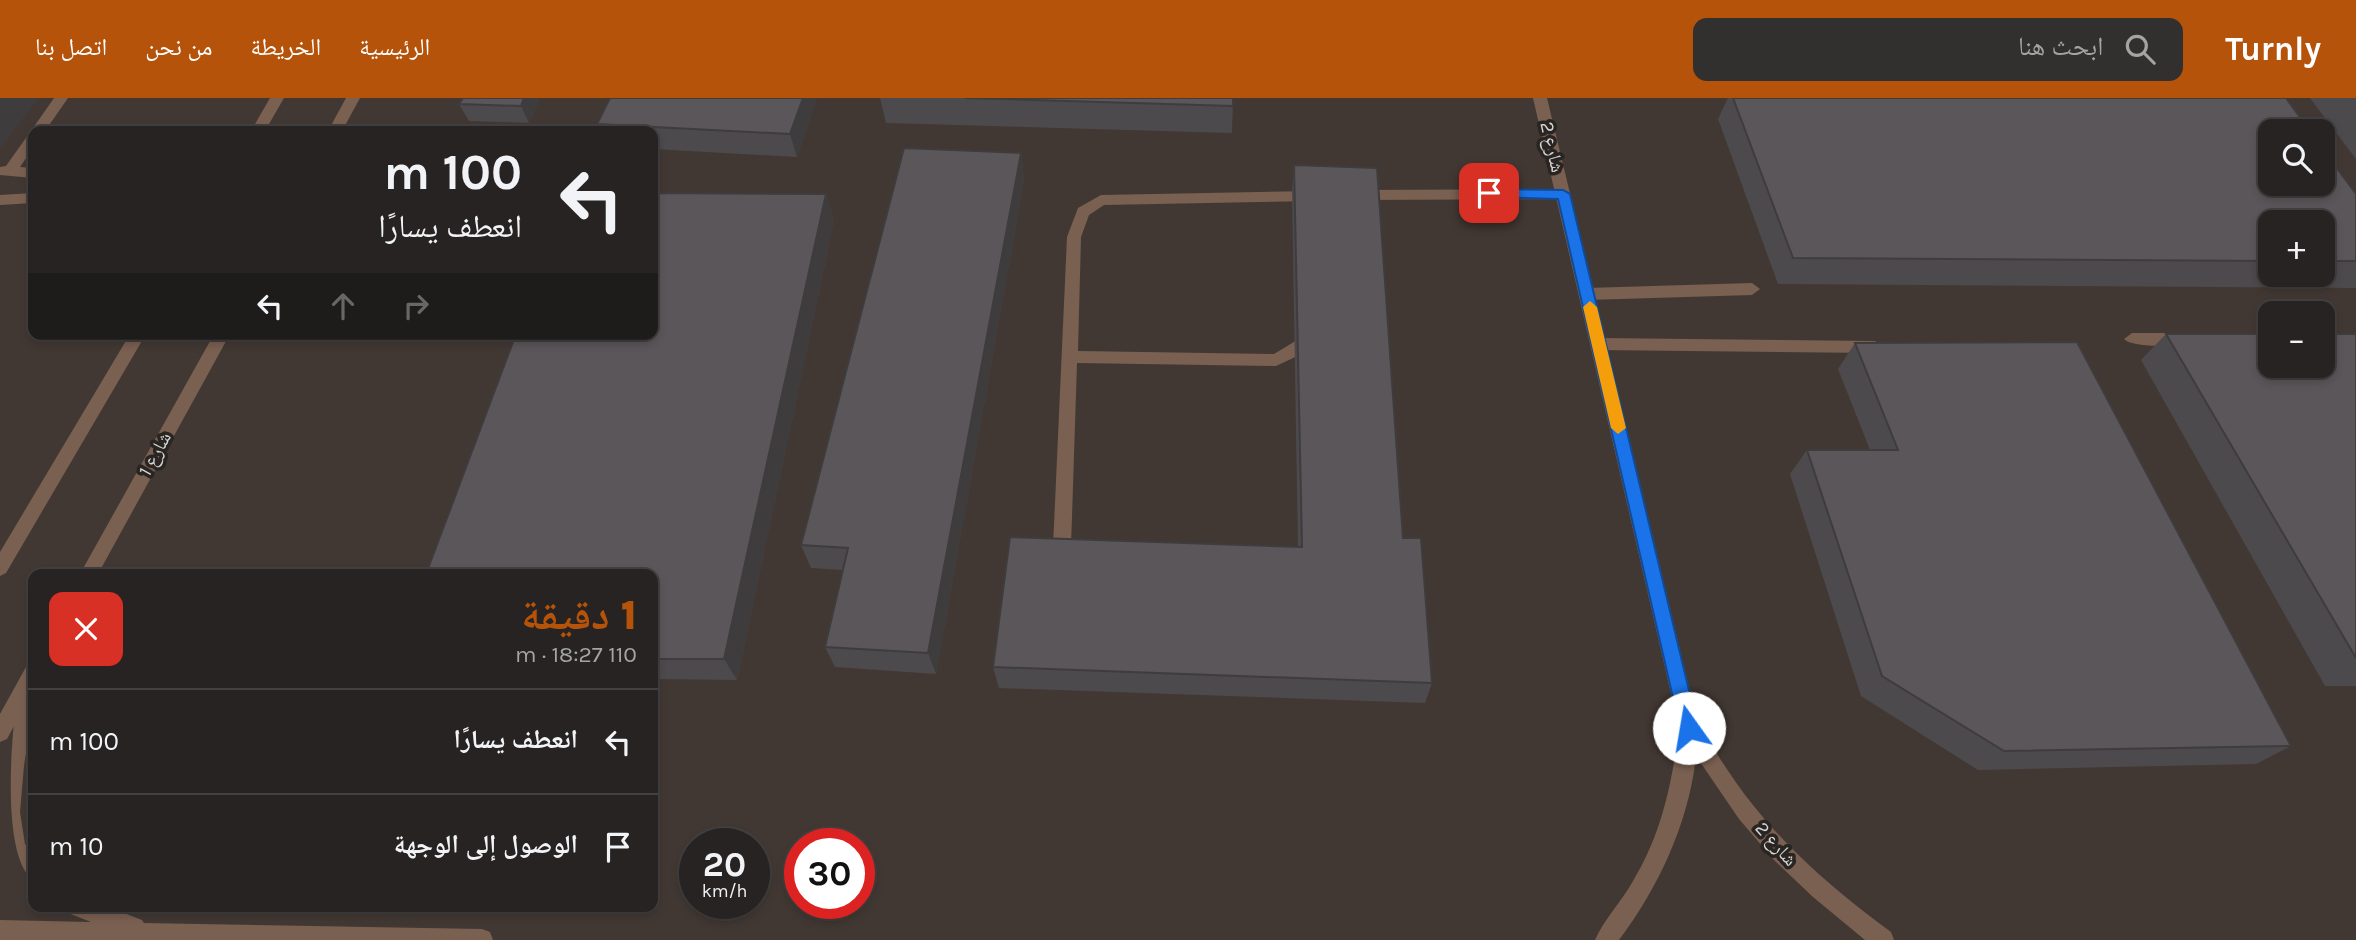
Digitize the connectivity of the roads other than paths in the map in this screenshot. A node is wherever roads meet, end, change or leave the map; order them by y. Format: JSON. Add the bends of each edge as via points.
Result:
{"nodes":[{"id":1,"x":61,"y":98,"type":"edge"},
{"id":2,"x":277,"y":98,"type":"edge"},
{"id":3,"x":353,"y":98,"type":"edge"},
{"id":4,"x":1541,"y":98,"type":"edge"},
{"id":5,"x":41,"y":126,"type":"edge"},
{"id":6,"x":261,"y":126,"type":"edge"},
{"id":7,"x":338,"y":126,"type":"edge"},
{"id":8,"x":28,"y":144,"type":"edge"},
{"id":9,"x":5,"y":171,"type":"edge"},
{"id":10,"x":28,"y":173,"type":"edge"},
{"id":11,"x":1563,"y":194,"type":"junction"},
{"id":12,"x":28,"y":198,"type":"edge"},
{"id":13,"x":0,"y":200,"type":"edge"},
{"id":14,"x":1752,"y":289,"type":"dead end"},
{"id":15,"x":1587,"y":294,"type":"junction"},
{"id":16,"x":1323,"y":322,"type":"edge"},
{"id":17,"x":2132,"y":339,"type":"dead end"},
{"id":18,"x":2201,"y":339,"type":"edge"},
{"id":19,"x":134,"y":340,"type":"edge"},
{"id":20,"x":219,"y":340,"type":"edge"},
{"id":21,"x":1599,"y":344,"type":"junction"},
{"id":22,"x":1889,"y":347,"type":"edge"},
{"id":23,"x":1068,"y":357,"type":"junction"},
{"id":24,"x":1062,"y":547,"type":"edge"},
{"id":25,"x":0,"y":568,"type":"edge"},
{"id":26,"x":92,"y":569,"type":"edge"},
{"id":27,"x":28,"y":682,"type":"edge"},
{"id":28,"x":28,"y":693,"type":"edge"},
{"id":29,"x":1689,"y":728,"type":"junction"},
{"id":30,"x":0,"y":733,"type":"edge"},
{"id":31,"x":28,"y":864,"type":"edge"},
{"id":32,"x":92,"y":912,"type":"edge"},
{"id":33,"x":0,"y":931,"type":"edge"},
{"id":34,"x":152,"y":933,"type":"junction"},
{"id":35,"x":482,"y":940,"type":"edge"},
{"id":36,"x":1606,"y":940,"type":"edge"},
{"id":37,"x":1883,"y":940,"type":"edge"}],
"edges":[{"from":1,"to":5,"type":"street"},
{"from":2,"to":6,"type":"street"},
{"from":3,"to":7,"type":"street"},
{"from":4,"to":11,"type":"street","name":"شارع 2"},
{"from":8,"to":9,"type":"street"},
{"from":9,"to":10,"type":"street"},
{"from":11,"to":15,"type":"street","name":"شارع 2"},
{"from":11,"to":23,"type":"street","via":[[1336,196],[1304,203],[1101,200],[1083,212],[1074,237]]},
{"from":12,"to":13,"type":"street"},
{"from":14,"to":15,"type":"street"},
{"from":15,"to":21,"type":"street","name":"شارع 2"},
{"from":16,"to":23,"type":"street","via":[[1321,332],[1276,360]]},
{"from":17,"to":18,"type":"street"},
{"from":19,"to":25,"type":"street"},
{"from":20,"to":26,"type":"street","name":"شارع 1"},
{"from":21,"to":22,"type":"street"},
{"from":21,"to":29,"type":"street","name":"شارع 2"},
{"from":23,"to":24,"type":"street"},
{"from":27,"to":30,"type":"street"},
{"from":28,"to":31,"type":"street","via":[[10,814],[16,848]]},
{"from":29,"to":36,"type":"street","name":"شارع 2","via":[[1681,790],[1661,852],[1630,911]]},
{"from":29,"to":37,"type":"street","name":"شارع 2","via":[[1730,791],[1782,854]]},
{"from":32,"to":34,"type":"street"},
{"from":33,"to":34,"type":"street"},
{"from":34,"to":35,"type":"street"}]}
